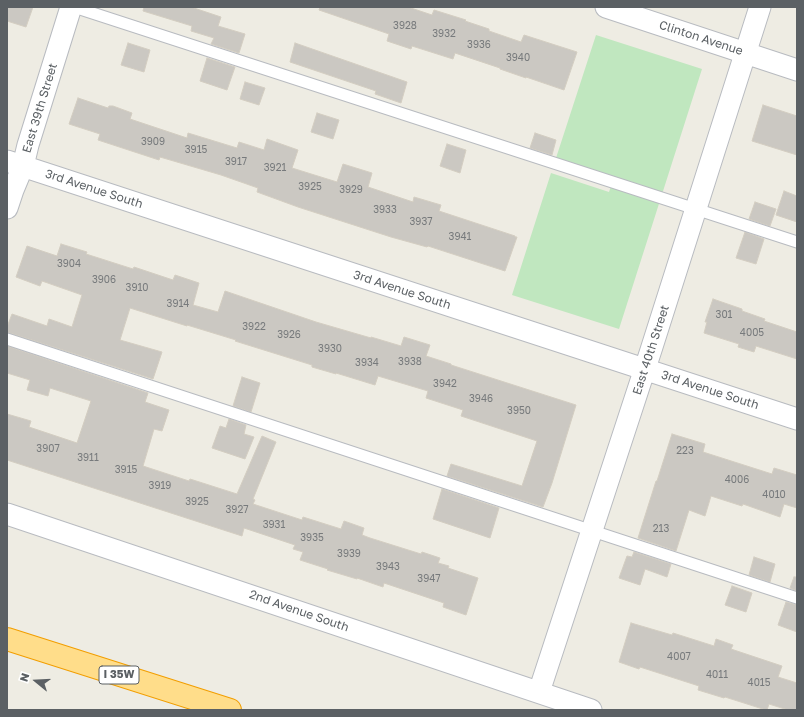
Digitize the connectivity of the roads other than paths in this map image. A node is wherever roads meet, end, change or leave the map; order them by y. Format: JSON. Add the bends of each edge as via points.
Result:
{"nodes":[{"id":1,"x":71,"y":7,"type":"edge"},
{"id":2,"x":74,"y":7,"type":"edge"},
{"id":3,"x":606,"y":7,"type":"edge"},
{"id":4,"x":760,"y":7,"type":"edge"},
{"id":5,"x":745,"y":53,"type":"junction"},
{"id":6,"x":797,"y":70,"type":"edge"},
{"id":7,"x":15,"y":164,"type":"edge"},
{"id":8,"x":7,"y":208,"type":"edge"},
{"id":9,"x":696,"y":209,"type":"junction"},
{"id":10,"x":797,"y":242,"type":"edge"},
{"id":11,"x":7,"y":339,"type":"edge"},
{"id":12,"x":645,"y":369,"type":"junction"},
{"id":13,"x":797,"y":419,"type":"edge"},
{"id":14,"x":7,"y":514,"type":"edge"},
{"id":15,"x":591,"y":531,"type":"junction"},
{"id":16,"x":797,"y":598,"type":"edge"},
{"id":17,"x":7,"y":639,"type":"edge"},
{"id":18,"x":538,"y":692,"type":"junction"},
{"id":19,"x":230,"y":710,"type":"edge"},
{"id":20,"x":591,"y":710,"type":"edge"}],
"edges":[{"from":1,"to":7,"type":"street","name":"East 39th Street","via":[[28,145]]},
{"from":2,"to":9,"type":"lane"},
{"from":3,"to":5,"type":"street","name":"Clinton Avenue"},
{"from":4,"to":5,"type":"street","name":"East 40th Street"},
{"from":5,"to":6,"type":"street","name":"Clinton Avenue"},
{"from":5,"to":9,"type":"street","name":"East 40th Street"},
{"from":7,"to":8,"type":"street","name":"East 39th Street","via":[[13,190]]},
{"from":7,"to":12,"type":"street","name":"3rd Avenue South"},
{"from":9,"to":10,"type":"lane"},
{"from":9,"to":12,"type":"street","name":"East 40th Street"},
{"from":11,"to":15,"type":"lane"},
{"from":12,"to":13,"type":"street","name":"3rd Avenue South"},
{"from":12,"to":15,"type":"street","name":"East 40th Street"},
{"from":14,"to":18,"type":"street","name":"2nd Avenue South"},
{"from":15,"to":16,"type":"lane"},
{"from":15,"to":18,"type":"street","name":"East 40th Street"},
{"from":17,"to":19,"type":"highway","number":"I 35W"},
{"from":18,"to":20,"type":"street","name":"2nd Avenue South"}]}
